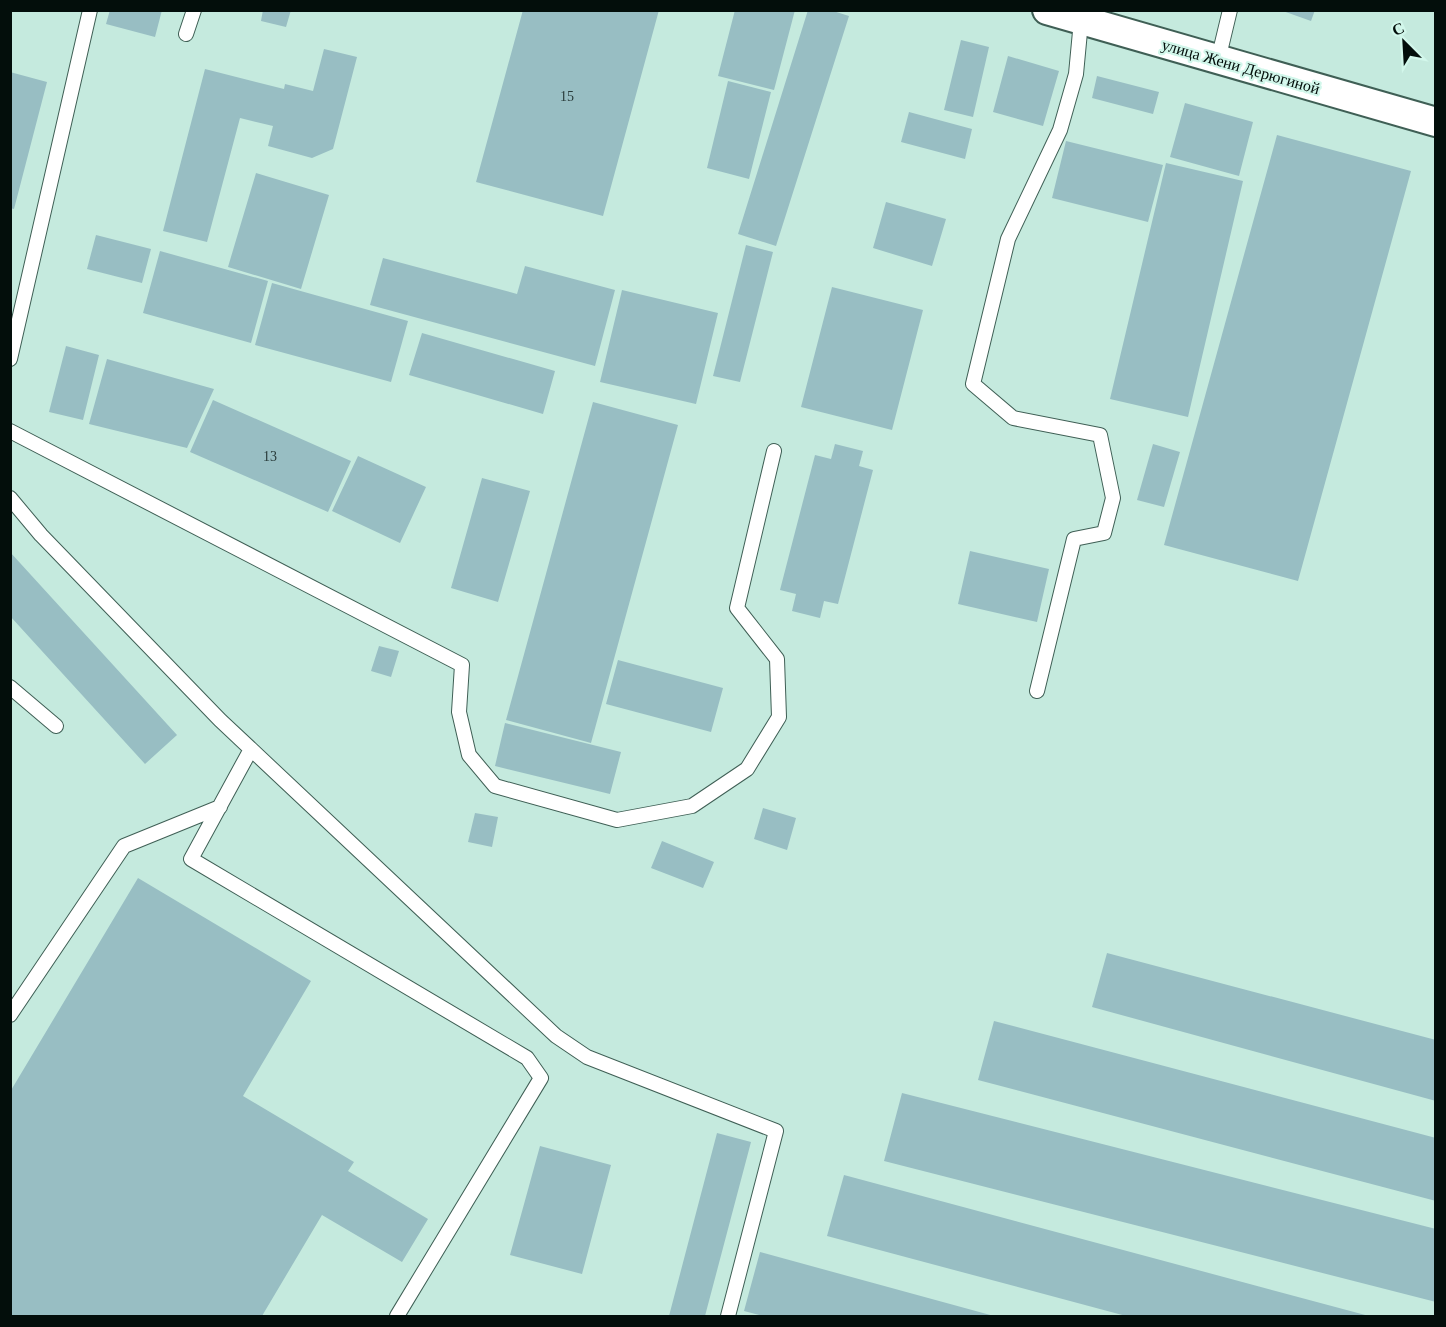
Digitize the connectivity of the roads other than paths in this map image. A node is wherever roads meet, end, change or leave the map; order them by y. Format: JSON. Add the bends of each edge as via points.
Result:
{"nodes":[{"id":1,"x":90,"y":10,"type":"edge"},
{"id":2,"x":194,"y":10,"type":"edge"},
{"id":3,"x":1047,"y":10,"type":"edge"},
{"id":4,"x":1230,"y":10,"type":"edge"},
{"id":5,"x":1081,"y":21,"type":"junction"},
{"id":6,"x":186,"y":34,"type":"dead end"},
{"id":7,"x":1218,"y":60,"type":"junction"},
{"id":8,"x":1436,"y":122,"type":"edge"},
{"id":9,"x":10,"y":359,"type":"edge"},
{"id":10,"x":10,"y":431,"type":"edge"},
{"id":11,"x":774,"y":451,"type":"dead end"},
{"id":12,"x":10,"y":498,"type":"edge"},
{"id":13,"x":10,"y":687,"type":"edge"},
{"id":14,"x":1037,"y":691,"type":"dead end"},
{"id":15,"x":56,"y":726,"type":"dead end"},
{"id":16,"x":251,"y":749,"type":"junction"},
{"id":17,"x":220,"y":807,"type":"junction"},
{"id":18,"x":10,"y":1015,"type":"edge"},
{"id":19,"x":397,"y":1317,"type":"edge"},
{"id":20,"x":728,"y":1317,"type":"edge"}],
"edges":[{"from":1,"to":9,"type":"lane"},
{"from":2,"to":6,"type":"lane"},
{"from":3,"to":5,"type":"street","name":"улица Жени Дерюгиной"},
{"from":4,"to":7,"type":"lane"},
{"from":5,"to":7,"type":"street","name":"улица Жени Дерюгиной"},
{"from":5,"to":14,"type":"lane","via":[[1076,74],[1060,130],[1008,239],[973,384],[1013,418],[1100,435],[1113,498],[1104,533],[1074,539]]},
{"from":7,"to":8,"type":"street","name":"улица Жени Дерюгиной"},
{"from":10,"to":11,"type":"lane","via":[[462,665],[459,712],[469,755],[495,786],[617,820],[692,806],[747,769],[778,717],[777,659],[738,608]]},
{"from":12,"to":16,"type":"lane","via":[[41,535]]},
{"from":13,"to":15,"type":"lane"},
{"from":16,"to":17,"type":"lane"},
{"from":16,"to":20,"type":"lane","via":[[556,1036],[587,1057],[776,1131]]},
{"from":17,"to":18,"type":"lane","via":[[124,846]]},
{"from":17,"to":19,"type":"lane","via":[[191,860],[527,1058],[541,1078]]}]}
